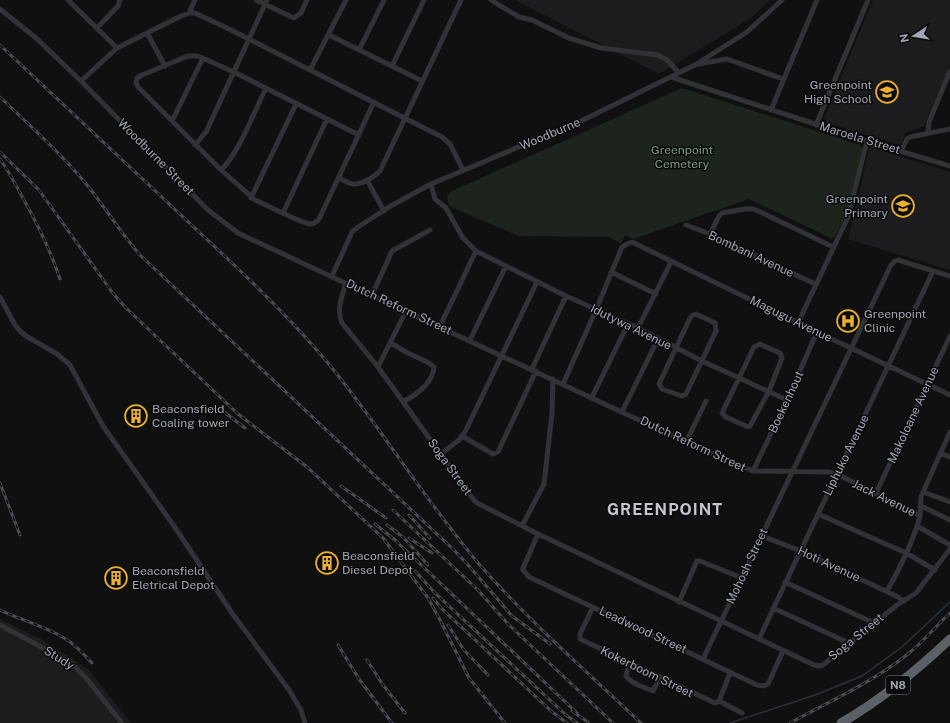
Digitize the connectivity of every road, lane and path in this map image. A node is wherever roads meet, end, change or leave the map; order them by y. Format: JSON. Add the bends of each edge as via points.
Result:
{"nodes":[{"id":1,"x":68,"y":0,"type":"edge"},
{"id":2,"x":120,"y":0,"type":"edge"},
{"id":3,"x":195,"y":0,"type":"edge"},
{"id":4,"x":256,"y":0,"type":"edge"},
{"id":5,"x":307,"y":0,"type":"edge"},
{"id":6,"x":346,"y":0,"type":"edge"},
{"id":7,"x":384,"y":0,"type":"edge"},
{"id":8,"x":424,"y":0,"type":"edge"},
{"id":9,"x":461,"y":0,"type":"edge"},
{"id":10,"x":491,"y":0,"type":"edge"},
{"id":11,"x":782,"y":0,"type":"edge"},
{"id":12,"x":817,"y":0,"type":"edge"},
{"id":13,"x":868,"y":0,"type":"edge"},
{"id":14,"x":266,"y":2,"type":"edge"},
{"id":15,"x":0,"y":9,"type":"edge"},
{"id":16,"x":189,"y":13,"type":"junction"},
{"id":17,"x":97,"y":28,"type":"junction"},
{"id":18,"x":148,"y":32,"type":"junction"},
{"id":19,"x":329,"y":35,"type":"junction"},
{"id":20,"x":250,"y":39,"type":"junction"},
{"id":21,"x":118,"y":48,"type":"junction"},
{"id":22,"x":359,"y":50,"type":"junction"},
{"id":23,"x":203,"y":58,"type":"junction"},
{"id":24,"x":695,"y":65,"type":"junction"},
{"id":25,"x":165,"y":66,"type":"junction"},
{"id":26,"x":392,"y":66,"type":"junction"},
{"id":27,"x":310,"y":70,"type":"junction"},
{"id":28,"x":950,"y":71,"type":"edge"},
{"id":29,"x":234,"y":72,"type":"junction"},
{"id":30,"x":679,"y":73,"type":"junction"},
{"id":31,"x":670,"y":77,"type":"junction"},
{"id":32,"x":783,"y":79,"type":"junction"},
{"id":33,"x":81,"y":81,"type":"junction"},
{"id":34,"x":422,"y":81,"type":"junction"},
{"id":35,"x":266,"y":88,"type":"junction"},
{"id":36,"x":374,"y":102,"type":"junction"},
{"id":37,"x":296,"y":104,"type":"junction"},
{"id":38,"x":771,"y":110,"type":"junction"},
{"id":39,"x":406,"y":118,"type":"junction"},
{"id":40,"x":327,"y":119,"type":"junction"},
{"id":41,"x":172,"y":121,"type":"junction"},
{"id":42,"x":816,"y":125,"type":"junction"},
{"id":43,"x":950,"y":129,"type":"edge"},
{"id":44,"x":928,"y":133,"type":"junction"},
{"id":45,"x":359,"y":135,"type":"junction"},
{"id":46,"x":867,"y":141,"type":"junction"},
{"id":47,"x":195,"y":145,"type":"junction"},
{"id":48,"x":901,"y":151,"type":"junction"},
{"id":49,"x":950,"y":166,"type":"edge"},
{"id":50,"x":221,"y":170,"type":"junction"},
{"id":51,"x":463,"y":170,"type":"junction"},
{"id":52,"x":339,"y":178,"type":"junction"},
{"id":53,"x":367,"y":180,"type":"junction"},
{"id":54,"x":431,"y":184,"type":"junction"},
{"id":55,"x":252,"y":198,"type":"junction"},
{"id":56,"x":384,"y":211,"type":"junction"},
{"id":57,"x":283,"y":213,"type":"junction"},
{"id":58,"x":686,"y":225,"type":"dead end"},
{"id":59,"x":430,"y":230,"type":"dead end"},
{"id":60,"x":710,"y":234,"type":"junction"},
{"id":61,"x":833,"y":247,"type":"junction"},
{"id":62,"x":476,"y":251,"type":"junction"},
{"id":63,"x":671,"y":262,"type":"junction"},
{"id":64,"x":506,"y":266,"type":"junction"},
{"id":65,"x":933,"y":271,"type":"junction"},
{"id":66,"x":611,"y":272,"type":"junction"},
{"id":67,"x":332,"y":276,"type":"junction"},
{"id":68,"x":950,"y":276,"type":"edge"},
{"id":69,"x":537,"y":282,"type":"junction"},
{"id":70,"x":346,"y":283,"type":"junction"},
{"id":71,"x":815,"y":284,"type":"junction"},
{"id":72,"x":656,"y":294,"type":"junction"},
{"id":73,"x":372,"y":295,"type":"junction"},
{"id":74,"x":566,"y":296,"type":"junction"},
{"id":75,"x":0,"y":297,"type":"edge"},
{"id":76,"x":596,"y":310,"type":"junction"},
{"id":77,"x":406,"y":311,"type":"junction"},
{"id":78,"x":798,"y":323,"type":"junction"},
{"id":79,"x":628,"y":324,"type":"junction"},
{"id":80,"x":440,"y":326,"type":"junction"},
{"id":81,"x":638,"y":328,"type":"junction"},
{"id":82,"x":817,"y":332,"type":"junction"},
{"id":83,"x":950,"y":336,"type":"edge"},
{"id":84,"x":658,"y":339,"type":"junction"},
{"id":85,"x":470,"y":340,"type":"junction"},
{"id":86,"x":391,"y":343,"type":"junction"},
{"id":87,"x":850,"y":348,"type":"junction"},
{"id":88,"x":675,"y":349,"type":"junction"},
{"id":89,"x":501,"y":355,"type":"junction"},
{"id":90,"x":702,"y":361,"type":"junction"},
{"id":91,"x":889,"y":367,"type":"junction"},
{"id":92,"x":378,"y":368,"type":"junction"},
{"id":93,"x":534,"y":370,"type":"junction"},
{"id":94,"x":739,"y":378,"type":"junction"},
{"id":95,"x":553,"y":379,"type":"junction"},
{"id":96,"x":563,"y":384,"type":"junction"},
{"id":97,"x":927,"y":385,"type":"junction"},
{"id":98,"x":769,"y":391,"type":"junction"},
{"id":99,"x":950,"y":395,"type":"edge"},
{"id":100,"x":592,"y":397,"type":"junction"},
{"id":101,"x":787,"y":400,"type":"junction"},
{"id":102,"x":706,"y":401,"type":"dead end"},
{"id":103,"x":403,"y":402,"type":"junction"},
{"id":104,"x":622,"y":412,"type":"junction"},
{"id":105,"x":950,"y":432,"type":"edge"},
{"id":106,"x":462,"y":436,"type":"junction"},
{"id":107,"x":686,"y":442,"type":"junction"},
{"id":108,"x":948,"y":442,"type":"edge"},
{"id":109,"x":940,"y":453,"type":"junction"},
{"id":110,"x":441,"y":454,"type":"junction"},
{"id":111,"x":950,"y":457,"type":"edge"},
{"id":112,"x":753,"y":472,"type":"junction"},
{"id":113,"x":791,"y":472,"type":"junction"},
{"id":114,"x":837,"y":474,"type":"junction"},
{"id":115,"x":923,"y":492,"type":"junction"},
{"id":116,"x":876,"y":493,"type":"junction"},
{"id":117,"x":949,"y":501,"type":"edge"},
{"id":118,"x":921,"y":506,"type":"junction"},
{"id":119,"x":818,"y":514,"type":"junction"},
{"id":120,"x":920,"y":516,"type":"junction"},
{"id":121,"x":950,"y":520,"type":"edge"},
{"id":122,"x":522,"y":526,"type":"junction"},
{"id":123,"x":917,"y":526,"type":"junction"},
{"id":124,"x":538,"y":534,"type":"junction"},
{"id":125,"x":762,"y":536,"type":"junction"},
{"id":126,"x":950,"y":545,"type":"edge"},
{"id":127,"x":950,"y":549,"type":"edge"},
{"id":128,"x":801,"y":551,"type":"junction"},
{"id":129,"x":906,"y":553,"type":"junction"},
{"id":130,"x":935,"y":570,"type":"junction"},
{"id":131,"x":742,"y":578,"type":"junction"},
{"id":132,"x":785,"y":582,"type":"junction"},
{"id":133,"x":886,"y":591,"type":"junction"},
{"id":134,"x":904,"y":601,"type":"junction"},
{"id":135,"x":679,"y":602,"type":"junction"},
{"id":136,"x":593,"y":607,"type":"junction"},
{"id":137,"x":773,"y":608,"type":"junction"},
{"id":138,"x":721,"y":622,"type":"junction"},
{"id":139,"x":874,"y":623,"type":"junction"},
{"id":140,"x":0,"y":626,"type":"edge"},
{"id":141,"x":950,"y":639,"type":"edge"},
{"id":142,"x":759,"y":640,"type":"junction"},
{"id":143,"x":848,"y":643,"type":"junction"},
{"id":144,"x":783,"y":651,"type":"junction"},
{"id":145,"x":703,"y":659,"type":"junction"},
{"id":146,"x":629,"y":663,"type":"junction"},
{"id":147,"x":730,"y":673,"type":"junction"},
{"id":148,"x":660,"y":678,"type":"junction"},
{"id":149,"x":719,"y":701,"type":"junction"},
{"id":150,"x":742,"y":713,"type":"dead end"},
{"id":151,"x":122,"y":723,"type":"edge"},
{"id":152,"x":305,"y":723,"type":"edge"},
{"id":153,"x":841,"y":723,"type":"edge"}],
"edges":[{"from":1,"to":17,"type":"street"},
{"from":2,"to":17,"type":"street","via":[[118,6]]},
{"from":3,"to":16,"type":"street"},
{"from":4,"to":14,"type":"street"},
{"from":5,"to":14,"type":"street","via":[[301,13],[294,18]]},
{"from":6,"to":19,"type":"street"},
{"from":7,"to":22,"type":"street"},
{"from":8,"to":26,"type":"street"},
{"from":9,"to":34,"type":"street"},
{"from":10,"to":30,"type":"street","via":[[519,17],[532,20],[569,38],[596,47],[658,56]]},
{"from":11,"to":24,"type":"street","name":"Woodburne","via":[[747,32]]},
{"from":12,"to":32,"type":"street"},
{"from":13,"to":42,"type":"street"},
{"from":14,"to":20,"type":"street"},
{"from":15,"to":33,"type":"street","name":"Woodburne Street","via":[[36,38]]},
{"from":16,"to":18,"type":"street"},
{"from":16,"to":20,"type":"street","via":[[198,14]]},
{"from":17,"to":21,"type":"street"},
{"from":18,"to":21,"type":"street"},
{"from":18,"to":25,"type":"street"},
{"from":19,"to":22,"type":"street"},
{"from":19,"to":27,"type":"street"},
{"from":20,"to":27,"type":"street"},
{"from":20,"to":29,"type":"street"},
{"from":21,"to":33,"type":"street"},
{"from":22,"to":26,"type":"street"},
{"from":23,"to":25,"type":"street","via":[[191,55]]},
{"from":23,"to":29,"type":"street"},
{"from":23,"to":41,"type":"street"},
{"from":24,"to":30,"type":"street","name":"Woodburne"},
{"from":24,"to":32,"type":"street","via":[[727,59]]},
{"from":25,"to":41,"type":"street","via":[[137,78],[136,83]]},
{"from":26,"to":34,"type":"street"},
{"from":27,"to":36,"type":"street"},
{"from":28,"to":44,"type":"street","via":[[929,122]]},
{"from":29,"to":35,"type":"street"},
{"from":29,"to":47,"type":"street","via":[[206,132]]},
{"from":30,"to":31,"type":"street","name":"Woodburne"},
{"from":31,"to":38,"type":"street","name":"Maroela Street"},
{"from":31,"to":51,"type":"street","name":"Woodburne","via":[[583,120]]},
{"from":32,"to":38,"type":"street"},
{"from":33,"to":67,"type":"street","name":"Woodburne Street","via":[[218,219],[238,233]]},
{"from":34,"to":39,"type":"street"},
{"from":35,"to":37,"type":"street"},
{"from":35,"to":50,"type":"street","via":[[240,143]]},
{"from":36,"to":39,"type":"street"},
{"from":36,"to":45,"type":"street"},
{"from":37,"to":40,"type":"street"},
{"from":37,"to":55,"type":"street"},
{"from":38,"to":42,"type":"street","name":"Maroela Street"},
{"from":39,"to":51,"type":"street","via":[[445,139]]},
{"from":39,"to":53,"type":"street","via":[[380,171]]},
{"from":40,"to":45,"type":"street"},
{"from":40,"to":57,"type":"street"},
{"from":41,"to":47,"type":"street"},
{"from":42,"to":46,"type":"street","name":"Maroela Street"},
{"from":43,"to":44,"type":"street"},
{"from":44,"to":48,"type":"street","via":[[908,138]]},
{"from":45,"to":52,"type":"street"},
{"from":46,"to":48,"type":"street","name":"Maroela Street"},
{"from":46,"to":61,"type":"street","via":[[851,209]]},
{"from":47,"to":50,"type":"street"},
{"from":48,"to":49,"type":"street","name":"Maroela Street"},
{"from":50,"to":55,"type":"street"},
{"from":51,"to":54,"type":"street","name":"Woodburne"},
{"from":52,"to":53,"type":"street","via":[[356,185]]},
{"from":52,"to":57,"type":"street","via":[[319,220],[314,224],[307,224]]},
{"from":53,"to":56,"type":"street"},
{"from":54,"to":56,"type":"street","name":"Woodburne"},
{"from":54,"to":62,"type":"street","name":"Idutywa Avenue","via":[[435,199],[446,208],[463,238]]},
{"from":55,"to":57,"type":"street"},
{"from":56,"to":67,"type":"street","name":"Woodburne","via":[[352,232]]},
{"from":58,"to":60,"type":"street","name":"Bombani Avenue"},
{"from":59,"to":73,"type":"street","via":[[392,251]]},
{"from":60,"to":61,"type":"street","via":[[720,214],[750,208]]},
{"from":60,"to":71,"type":"street","name":"Bombani Avenue"},
{"from":61,"to":71,"type":"street"},
{"from":62,"to":64,"type":"street","name":"Idutywa Avenue"},
{"from":62,"to":80,"type":"street"},
{"from":63,"to":66,"type":"street","name":"Magugu Avenue","via":[[632,242],[622,247]]},
{"from":63,"to":72,"type":"street"},
{"from":63,"to":78,"type":"street","name":"Magugu Avenue"},
{"from":64,"to":69,"type":"street","name":"Idutywa Avenue"},
{"from":64,"to":85,"type":"street"},
{"from":65,"to":68,"type":"street"},
{"from":65,"to":87,"type":"street","via":[[895,260]]},
{"from":65,"to":91,"type":"street","name":"Liphuko Avenue"},
{"from":66,"to":72,"type":"street"},
{"from":66,"to":76,"type":"street"},
{"from":67,"to":70,"type":"street","name":"Dutch Reform Street"},
{"from":69,"to":74,"type":"street","name":"Idutywa Avenue"},
{"from":69,"to":89,"type":"street"},
{"from":70,"to":73,"type":"street","name":"Dutch Reform Street"},
{"from":70,"to":92,"type":"street","name":"Soga Street","via":[[340,319]]},
{"from":71,"to":78,"type":"street"},
{"from":72,"to":81,"type":"street"},
{"from":73,"to":77,"type":"street","name":"Dutch Reform Street"},
{"from":74,"to":76,"type":"street","name":"Idutywa Avenue"},
{"from":74,"to":93,"type":"street"},
{"from":75,"to":152,"type":"street","via":[[20,331],[70,365],[103,426],[232,613],[289,690],[301,710]]},
{"from":76,"to":79,"type":"street","name":"Idutywa Avenue"},
{"from":76,"to":96,"type":"street"},
{"from":77,"to":80,"type":"street","name":"Dutch Reform Street"},
{"from":77,"to":86,"type":"street"},
{"from":78,"to":82,"type":"street","name":"Magugu Avenue"},
{"from":79,"to":81,"type":"street","name":"Idutywa Avenue"},
{"from":79,"to":100,"type":"street"},
{"from":80,"to":85,"type":"street","name":"Dutch Reform Street"},
{"from":81,"to":84,"type":"street","name":"Idutywa Avenue"},
{"from":82,"to":87,"type":"street","name":"Magugu Avenue"},
{"from":82,"to":101,"type":"street","name":"Boekenhout"},
{"from":83,"to":97,"type":"street","name":"Makoloane Avenue"},
{"from":84,"to":88,"type":"street","name":"Idutywa Avenue"},
{"from":84,"to":104,"type":"street"},
{"from":85,"to":89,"type":"street","name":"Dutch Reform Street"},
{"from":86,"to":92,"type":"street"},
{"from":86,"to":103,"type":"street","via":[[434,368],[423,389]]},
{"from":87,"to":91,"type":"street","name":"Magugu Avenue"},
{"from":87,"to":113,"type":"street"},
{"from":88,"to":90,"type":"street","name":"Idutywa Avenue"},
{"from":88,"to":90,"type":"street","via":[[693,315],[713,321],[716,331]]},
{"from":88,"to":90,"type":"street","via":[[659,384],[662,389],[685,395]]},
{"from":89,"to":93,"type":"street","name":"Dutch Reform Street"},
{"from":89,"to":106,"type":"street"},
{"from":90,"to":94,"type":"street","name":"Idutywa Avenue"},
{"from":91,"to":97,"type":"street","name":"Magugu Avenue"},
{"from":91,"to":114,"type":"street","name":"Liphuko Avenue"},
{"from":92,"to":103,"type":"street","name":"Soga Street"},
{"from":93,"to":95,"type":"street","name":"Dutch Reform Street"},
{"from":93,"to":106,"type":"street","via":[[498,452],[493,454]]},
{"from":94,"to":98,"type":"street","name":"Idutywa Avenue"},
{"from":94,"to":98,"type":"street","via":[[754,347],[762,344],[782,356]]},
{"from":94,"to":98,"type":"street","via":[[722,413],[723,416],[744,426],[750,426]]},
{"from":95,"to":96,"type":"street","name":"Dutch Reform Street"},
{"from":95,"to":122,"type":"street","via":[[544,484]]},
{"from":96,"to":100,"type":"street","name":"Dutch Reform Street"},
{"from":97,"to":99,"type":"street","name":"Magugu Avenue"},
{"from":97,"to":116,"type":"street","name":"Makoloane Avenue"},
{"from":98,"to":101,"type":"street","name":"Idutywa Avenue"},
{"from":100,"to":104,"type":"street","name":"Dutch Reform Street"},
{"from":101,"to":112,"type":"street","name":"Boekenhout"},
{"from":102,"to":107,"type":"street"},
{"from":103,"to":110,"type":"street","name":"Soga Street"},
{"from":104,"to":107,"type":"street","name":"Dutch Reform Street"},
{"from":105,"to":108,"type":"street"},
{"from":106,"to":110,"type":"street"},
{"from":107,"to":112,"type":"street","name":"Dutch Reform Street"},
{"from":108,"to":109,"type":"street"},
{"from":109,"to":111,"type":"street"},
{"from":109,"to":115,"type":"street"},
{"from":110,"to":122,"type":"street","name":"Soga Street","via":[[477,503]]},
{"from":112,"to":113,"type":"street","name":"Dutch Reform Street"},
{"from":113,"to":114,"type":"street","name":"Jack Avenue"},
{"from":113,"to":125,"type":"street","name":"Mohosh Street"},
{"from":114,"to":116,"type":"street","name":"Jack Avenue"},
{"from":114,"to":119,"type":"street","name":"Liphuko Avenue"},
{"from":115,"to":117,"type":"street"},
{"from":115,"to":118,"type":"street"},
{"from":116,"to":120,"type":"street","name":"Jack Avenue"},
{"from":118,"to":120,"type":"street"},
{"from":118,"to":121,"type":"street"},
{"from":119,"to":128,"type":"street","name":"Liphuko Avenue"},
{"from":119,"to":129,"type":"street"},
{"from":120,"to":123,"type":"street","name":"Jack Avenue"},
{"from":122,"to":124,"type":"street","name":"Soga Street"},
{"from":123,"to":126,"type":"street"},
{"from":123,"to":129,"type":"street","name":"Jack Avenue"},
{"from":124,"to":135,"type":"street","name":"Soga Street"},
{"from":124,"to":136,"type":"street","name":"Leadwood Street","via":[[522,568],[524,572],[529,577]]},
{"from":125,"to":128,"type":"street","name":"Hoti Avenue"},
{"from":125,"to":131,"type":"street","name":"Mohosh Street"},
{"from":127,"to":130,"type":"street","name":"Soga Street"},
{"from":128,"to":132,"type":"street","name":"Liphuko Avenue"},
{"from":128,"to":133,"type":"street","name":"Hoti Avenue"},
{"from":129,"to":130,"type":"street"},
{"from":129,"to":133,"type":"street","name":"Jack Avenue"},
{"from":130,"to":134,"type":"street","name":"Soga Street","via":[[918,590]]},
{"from":131,"to":135,"type":"street","via":[[698,561]]},
{"from":131,"to":138,"type":"street","name":"Mohosh Street"},
{"from":132,"to":137,"type":"street","name":"Liphuko Avenue"},
{"from":132,"to":139,"type":"street"},
{"from":133,"to":134,"type":"street","name":"Hoti Avenue"},
{"from":134,"to":139,"type":"street","name":"Soga Street"},
{"from":135,"to":138,"type":"street","name":"Soga Street"},
{"from":136,"to":145,"type":"street","name":"Leadwood Street"},
{"from":136,"to":146,"type":"street","name":"Kokerboom Street","via":[[580,639]]},
{"from":137,"to":142,"type":"street","name":"Liphuko Avenue"},
{"from":137,"to":143,"type":"street"},
{"from":138,"to":142,"type":"street","name":"Soga Street"},
{"from":138,"to":145,"type":"street","name":"Mohosh Street"},
{"from":139,"to":143,"type":"street","name":"Soga Street"},
{"from":140,"to":151,"type":"street","name":"Study","via":[[71,663]]},
{"from":141,"to":153,"type":"highway","number":"N8","via":[[922,666]]},
{"from":142,"to":144,"type":"street","name":"Soga Street"},
{"from":143,"to":144,"type":"street","name":"Soga Street","via":[[819,666]]},
{"from":144,"to":147,"type":"street","name":"Leadwood Street","via":[[766,685],[757,685]]},
{"from":145,"to":147,"type":"street","name":"Leadwood Street"},
{"from":146,"to":148,"type":"street","name":"Kokerboom Street"},
{"from":146,"to":148,"type":"street","via":[[626,676],[633,682],[653,691]]},
{"from":147,"to":149,"type":"street"},
{"from":148,"to":149,"type":"street","name":"Kokerboom Street","via":[[713,703]]},
{"from":149,"to":150,"type":"street","name":"Kokerboom Street"}]}
